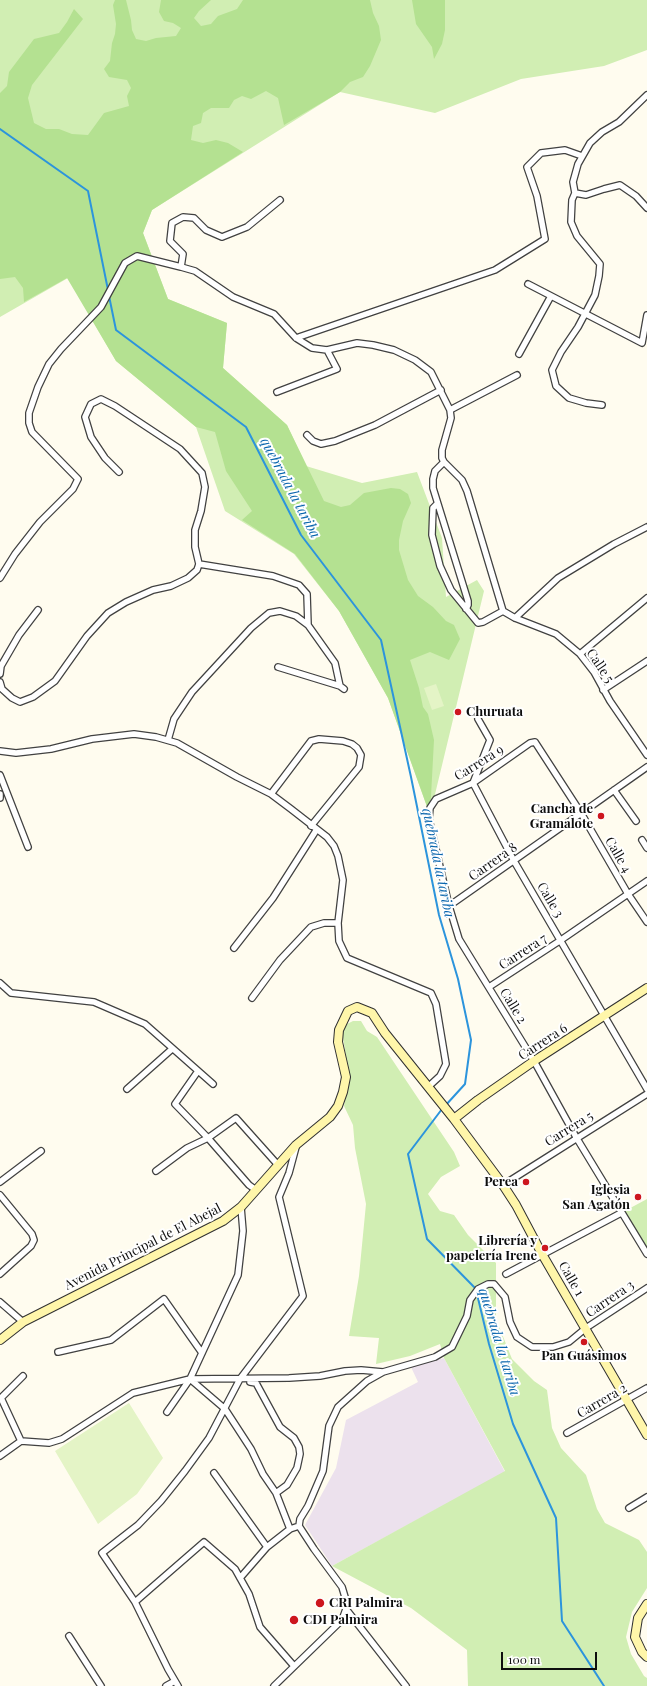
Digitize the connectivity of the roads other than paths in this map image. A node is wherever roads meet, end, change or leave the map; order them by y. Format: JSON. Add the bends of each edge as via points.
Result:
{"nodes":[{"id":1,"x":647,"y":95,"type":"edge"},
{"id":2,"x":582,"y":156,"type":"junction"},
{"id":3,"x":575,"y":193,"type":"junction"},
{"id":4,"x":280,"y":200,"type":"dead end"},
{"id":5,"x":647,"y":208,"type":"edge"},
{"id":6,"x":181,"y":267,"type":"junction"},
{"id":7,"x":528,"y":284,"type":"dead end"},
{"id":8,"x":551,"y":296,"type":"junction"},
{"id":9,"x":585,"y":314,"type":"junction"},
{"id":10,"x":647,"y":315,"type":"edge"},
{"id":11,"x":296,"y":338,"type":"junction"},
{"id":12,"x":327,"y":350,"type":"junction"},
{"id":13,"x":519,"y":354,"type":"dead end"},
{"id":14,"x":517,"y":375,"type":"dead end"},
{"id":15,"x":441,"y":390,"type":"junction"},
{"id":16,"x":277,"y":392,"type":"dead end"},
{"id":17,"x":602,"y":405,"type":"dead end"},
{"id":18,"x":450,"y":410,"type":"junction"},
{"id":19,"x":307,"y":435,"type":"dead end"},
{"id":20,"x":444,"y":462,"type":"junction"},
{"id":21,"x":119,"y":472,"type":"dead end"},
{"id":22,"x":437,"y":504,"type":"junction"},
{"id":23,"x":647,"y":527,"type":"edge"},
{"id":24,"x":199,"y":564,"type":"junction"},
{"id":25,"x":0,"y":578,"type":"edge"},
{"id":26,"x":647,"y":598,"type":"edge"},
{"id":27,"x":466,"y":609,"type":"junction"},
{"id":28,"x":38,"y":610,"type":"dead end"},
{"id":29,"x":503,"y":611,"type":"junction"},
{"id":30,"x":514,"y":617,"type":"junction"},
{"id":31,"x":308,"y":625,"type":"junction"},
{"id":32,"x":580,"y":654,"type":"junction"},
{"id":33,"x":647,"y":662,"type":"edge"},
{"id":34,"x":278,"y":666,"type":"dead end"},
{"id":35,"x":0,"y":674,"type":"edge"},
{"id":36,"x":0,"y":682,"type":"edge"},
{"id":37,"x":603,"y":690,"type":"junction"},
{"id":38,"x":478,"y":719,"type":"dead end"},
{"id":39,"x":168,"y":740,"type":"junction"},
{"id":40,"x":530,"y":743,"type":"joint"},
{"id":41,"x":0,"y":751,"type":"edge"},
{"id":42,"x":647,"y":755,"type":"edge"},
{"id":43,"x":647,"y":767,"type":"edge"},
{"id":44,"x":0,"y":775,"type":"edge"},
{"id":45,"x":473,"y":783,"type":"junction"},
{"id":46,"x":614,"y":790,"type":"junction"},
{"id":47,"x":0,"y":794,"type":"edge"},
{"id":48,"x":271,"y":794,"type":"junction"},
{"id":49,"x":0,"y":798,"type":"edge"},
{"id":50,"x":581,"y":813,"type":"junction"},
{"id":51,"x":429,"y":819,"type":"joint"},
{"id":52,"x":636,"y":821,"type":"dead end"},
{"id":53,"x":311,"y":826,"type":"junction"},
{"id":54,"x":317,"y":830,"type":"junction"},
{"id":55,"x":642,"y":840,"type":"dead end"},
{"id":56,"x":28,"y":847,"type":"dead end"},
{"id":57,"x":647,"y":848,"type":"edge"},
{"id":58,"x":514,"y":861,"type":"junction"},
{"id":59,"x":647,"y":881,"type":"edge"},
{"id":60,"x":628,"y":894,"type":"junction"},
{"id":61,"x":449,"y":906,"type":"junction"},
{"id":62,"x":647,"y":922,"type":"edge"},
{"id":63,"x":338,"y":924,"type":"junction"},
{"id":64,"x":561,"y":940,"type":"junction"},
{"id":65,"x":234,"y":948,"type":"dead end"},
{"id":66,"x":0,"y":983,"type":"edge"},
{"id":67,"x":489,"y":988,"type":"junction"},
{"id":68,"x":647,"y":988,"type":"edge"},
{"id":69,"x":252,"y":998,"type":"dead end"},
{"id":70,"x":605,"y":1015,"type":"junction"},
{"id":71,"x":172,"y":1049,"type":"junction"},
{"id":72,"x":534,"y":1061,"type":"junction"},
{"id":73,"x":198,"y":1071,"type":"junction"},
{"id":74,"x":213,"y":1084,"type":"dead end"},
{"id":75,"x":428,"y":1087,"type":"junction"},
{"id":76,"x":126,"y":1089,"type":"dead end"},
{"id":77,"x":647,"y":1089,"type":"edge"},
{"id":78,"x":647,"y":1094,"type":"edge"},
{"id":79,"x":454,"y":1119,"type":"junction"},
{"id":80,"x":576,"y":1137,"type":"junction"},
{"id":81,"x":208,"y":1138,"type":"junction"},
{"id":82,"x":296,"y":1145,"type":"junction"},
{"id":83,"x":41,"y":1151,"type":"dead end"},
{"id":84,"x":278,"y":1165,"type":"junction"},
{"id":85,"x":156,"y":1171,"type":"dead end"},
{"id":86,"x":0,"y":1182,"type":"edge"},
{"id":87,"x":503,"y":1185,"type":"junction"},
{"id":88,"x":256,"y":1190,"type":"junction"},
{"id":89,"x":0,"y":1195,"type":"edge"},
{"id":90,"x":241,"y":1207,"type":"junction"},
{"id":91,"x":621,"y":1212,"type":"junction"},
{"id":92,"x":542,"y":1254,"type":"junction"},
{"id":93,"x":647,"y":1254,"type":"edge"},
{"id":94,"x":0,"y":1274,"type":"edge"},
{"id":95,"x":506,"y":1274,"type":"dead end"},
{"id":96,"x":647,"y":1288,"type":"edge"},
{"id":97,"x":0,"y":1302,"type":"edge"},
{"id":98,"x":23,"y":1322,"type":"junction"},
{"id":99,"x":586,"y":1328,"type":"junction"},
{"id":100,"x":0,"y":1340,"type":"edge"},
{"id":101,"x":58,"y":1352,"type":"dead end"},
{"id":102,"x":202,"y":1352,"type":"junction"},
{"id":103,"x":383,"y":1372,"type":"junction"},
{"id":104,"x":23,"y":1376,"type":"dead end"},
{"id":105,"x":190,"y":1379,"type":"junction"},
{"id":106,"x":240,"y":1379,"type":"junction"},
{"id":107,"x":647,"y":1388,"type":"edge"},
{"id":108,"x":0,"y":1398,"type":"edge"},
{"id":109,"x":626,"y":1400,"type":"junction"},
{"id":110,"x":225,"y":1409,"type":"junction"},
{"id":111,"x":168,"y":1412,"type":"dead end"},
{"id":112,"x":567,"y":1433,"type":"dead end"},
{"id":113,"x":647,"y":1435,"type":"edge"},
{"id":114,"x":21,"y":1441,"type":"junction"},
{"id":115,"x":0,"y":1456,"type":"edge"},
{"id":116,"x":214,"y":1473,"type":"dead end"},
{"id":117,"x":276,"y":1493,"type":"junction"},
{"id":118,"x":647,"y":1497,"type":"edge"},
{"id":119,"x":629,"y":1508,"type":"dead end"},
{"id":120,"x":299,"y":1526,"type":"junction"},
{"id":121,"x":290,"y":1529,"type":"junction"},
{"id":122,"x":267,"y":1547,"type":"junction"},
{"id":123,"x":240,"y":1578,"type":"junction"},
{"id":124,"x":135,"y":1602,"type":"junction"},
{"id":125,"x":647,"y":1604,"type":"edge"},
{"id":126,"x":346,"y":1609,"type":"junction"},
{"id":127,"x":69,"y":1636,"type":"dead end"},
{"id":128,"x":647,"y":1657,"type":"edge"},
{"id":129,"x":294,"y":1666,"type":"junction"},
{"id":130,"x":177,"y":1683,"type":"edge"},
{"id":131,"x":101,"y":1686,"type":"edge"},
{"id":132,"x":166,"y":1686,"type":"edge"},
{"id":133,"x":274,"y":1686,"type":"edge"},
{"id":134,"x":406,"y":1686,"type":"edge"}],
"edges":[{"from":1,"to":2,"type":"street","via":[[619,122],[590,143]]},
{"from":2,"to":3,"type":"street","via":[[573,182]]},
{"from":2,"to":11,"type":"street","via":[[565,150],[541,153],[527,167],[537,196],[545,238],[494,270]]},
{"from":3,"to":5,"type":"street","via":[[586,195],[620,185],[636,196]]},
{"from":3,"to":9,"type":"street","via":[[572,200],[571,222],[577,236],[600,264],[594,295]]},
{"from":4,"to":6,"type":"street","via":[[247,227],[222,237],[206,230],[194,218],[183,217],[172,223],[170,241],[183,254]]},
{"from":6,"to":11,"type":"street","via":[[195,271],[233,297],[274,314]]},
{"from":6,"to":25,"type":"street","via":[[137,256],[125,262],[101,307],[49,364],[29,413],[29,423],[32,432],[78,479],[73,489],[40,522]]},
{"from":7,"to":8,"type":"street"},
{"from":8,"to":9,"type":"street"},
{"from":8,"to":13,"type":"street"},
{"from":9,"to":10,"type":"street","via":[[642,343]]},
{"from":9,"to":17,"type":"street","via":[[552,370],[556,386],[569,398],[586,404]]},
{"from":11,"to":12,"type":"street","via":[[312,348]]},
{"from":12,"to":15,"type":"street","via":[[357,343],[394,350],[415,360],[431,372]]},
{"from":12,"to":16,"type":"street","via":[[337,369]]},
{"from":14,"to":18,"type":"street"},
{"from":15,"to":18,"type":"street"},
{"from":15,"to":19,"type":"street","via":[[375,425],[335,441],[321,444]]},
{"from":18,"to":20,"type":"street","via":[[451,418],[442,450]]},
{"from":20,"to":22,"type":"street","via":[[433,479]]},
{"from":20,"to":29,"type":"street","via":[[462,480],[467,490]]},
{"from":21,"to":24,"type":"street","via":[[105,458],[91,437],[85,417],[91,404],[101,399],[180,449],[202,473],[205,487],[195,530]]},
{"from":22,"to":27,"type":"street","via":[[468,601]]},
{"from":22,"to":27,"type":"street","via":[[433,508],[431,526],[437,556],[451,590]]},
{"from":23,"to":30,"type":"street","via":[[558,578]]},
{"from":24,"to":31,"type":"street","via":[[273,576],[299,585],[307,594]]},
{"from":24,"to":36,"type":"street","via":[[197,570],[188,578],[171,586],[152,590],[108,613],[87,636],[55,681],[33,697],[20,702],[2,689]]},
{"from":26,"to":32,"type":"street"},
{"from":27,"to":29,"type":"street","via":[[480,623]]},
{"from":28,"to":35,"type":"street","via":[[19,635],[1,666]]},
{"from":29,"to":30,"type":"street","name":"Calle 5"},
{"from":30,"to":32,"type":"street","name":"Calle 5","via":[[556,634]]},
{"from":31,"to":34,"type":"street","via":[[335,663],[342,687]]},
{"from":31,"to":39,"type":"street","via":[[296,616],[280,612],[269,613],[251,628],[192,692],[174,719]]},
{"from":32,"to":37,"type":"street","name":"Calle 5","via":[[594,672]]},
{"from":33,"to":37,"type":"street"},
{"from":37,"to":42,"type":"street","name":"Calle 5"},
{"from":38,"to":45,"type":"street","via":[[490,740]]},
{"from":39,"to":41,"type":"street","via":[[134,734],[92,739],[51,749],[16,753]]},
{"from":39,"to":48,"type":"street"},
{"from":40,"to":45,"type":"street","name":"Carrera 9"},
{"from":40,"to":50,"type":"street","name":"Calle 4","via":[[536,743]]},
{"from":43,"to":46,"type":"street","name":"Carrera 8"},
{"from":44,"to":56,"type":"street"},
{"from":45,"to":51,"type":"street","name":"Carrera 9","via":[[436,799],[430,808]]},
{"from":45,"to":58,"type":"street","name":"Calle 3"},
{"from":46,"to":50,"type":"street","name":"Carrera 8"},
{"from":46,"to":52,"type":"street"},
{"from":47,"to":49,"type":"street"},
{"from":48,"to":53,"type":"street"},
{"from":48,"to":53,"type":"street","via":[[311,741],[319,739],[352,744],[361,755],[359,767]]},
{"from":50,"to":58,"type":"street","name":"Carrera 8"},
{"from":50,"to":60,"type":"street","name":"Calle 4"},
{"from":51,"to":61,"type":"street","name":"Calle 2"},
{"from":53,"to":54,"type":"street"},
{"from":54,"to":63,"type":"street","via":[[334,846],[342,868],[342,900]]},
{"from":54,"to":65,"type":"street","via":[[273,898]]},
{"from":55,"to":57,"type":"street"},
{"from":58,"to":61,"type":"street","name":"Carrera 8"},
{"from":58,"to":64,"type":"street","name":"Calle 3"},
{"from":59,"to":60,"type":"street","name":"Carrera 7"},
{"from":60,"to":62,"type":"street","name":"Calle 4"},
{"from":60,"to":64,"type":"street","name":"Carrera 7"},
{"from":61,"to":67,"type":"street","name":"Calle 2","via":[[459,939]]},
{"from":63,"to":69,"type":"street","via":[[324,923],[310,927],[280,960]]},
{"from":63,"to":75,"type":"street","via":[[339,941],[347,958],[431,992],[436,1004],[446,1064],[440,1076]]},
{"from":64,"to":67,"type":"street","name":"Carrera 7"},
{"from":64,"to":70,"type":"street","name":"Calle 3"},
{"from":66,"to":71,"type":"street","via":[[11,993],[94,1002],[145,1024]]},
{"from":67,"to":72,"type":"street","name":"Calle 2"},
{"from":68,"to":70,"type":"main road","name":"Carrera 6"},
{"from":70,"to":72,"type":"main road","name":"Carrera 6"},
{"from":70,"to":77,"type":"street","name":"Calle 3"},
{"from":71,"to":73,"type":"street"},
{"from":71,"to":76,"type":"street"},
{"from":72,"to":79,"type":"main road","name":"Carrera 6"},
{"from":72,"to":80,"type":"street","name":"Calle 2"},
{"from":73,"to":74,"type":"street"},
{"from":73,"to":81,"type":"street","via":[[175,1104]]},
{"from":75,"to":79,"type":"main road","name":"Avenida Principal de El Abejal"},
{"from":75,"to":82,"type":"main road","name":"Avenida Principal de El Abejal","via":[[372,1014],[357,1007],[348,1011],[339,1030],[338,1042],[346,1077],[338,1106],[330,1118]]},
{"from":78,"to":80,"type":"street","name":"Carrera 5"},
{"from":79,"to":87,"type":"main road","name":"Calle 1"},
{"from":80,"to":87,"type":"street","name":"Carrera 5"},
{"from":80,"to":91,"type":"street","name":"Calle 2"},
{"from":81,"to":84,"type":"street","via":[[236,1118]]},
{"from":81,"to":85,"type":"street","via":[[187,1148]]},
{"from":81,"to":88,"type":"street"},
{"from":82,"to":84,"type":"main road","name":"Avenida Principal de El Abejal"},
{"from":82,"to":106,"type":"street","via":[[289,1173],[279,1197],[302,1296]]},
{"from":83,"to":86,"type":"street"},
{"from":84,"to":88,"type":"main road","name":"Avenida Principal de El Abejal"},
{"from":87,"to":92,"type":"main road","name":"Calle 1"},
{"from":88,"to":90,"type":"main road","name":"Avenida Principal de El Abejal"},
{"from":89,"to":94,"type":"street","via":[[32,1234],[34,1240],[31,1246]]},
{"from":90,"to":98,"type":"main road","name":"Avenida Principal de El Abejal","via":[[223,1221]]},
{"from":90,"to":102,"type":"street","via":[[243,1231],[238,1275]]},
{"from":91,"to":92,"type":"street"},
{"from":91,"to":93,"type":"street","name":"Calle 2"},
{"from":92,"to":95,"type":"street"},
{"from":92,"to":99,"type":"main road","name":"Calle 1"},
{"from":96,"to":99,"type":"street","name":"Carrera 3"},
{"from":97,"to":98,"type":"street"},
{"from":98,"to":100,"type":"main road","name":"Avenida Principal de El Abejal"},
{"from":99,"to":103,"type":"street","name":"Carrera 3","via":[[568,1342],[553,1347],[532,1347],[517,1337],[510,1322],[505,1297],[494,1284],[488,1284],[478,1290],[470,1300],[467,1316],[452,1347],[435,1357]]},
{"from":99,"to":109,"type":"main road","name":"Calle 1"},
{"from":101,"to":102,"type":"street","via":[[111,1340],[164,1299]]},
{"from":102,"to":105,"type":"street"},
{"from":103,"to":106,"type":"street","via":[[345,1370],[304,1377]]},
{"from":103,"to":120,"type":"street","via":[[338,1407],[329,1426],[323,1471]]},
{"from":104,"to":108,"type":"street"},
{"from":105,"to":106,"type":"street"},
{"from":105,"to":110,"type":"street"},
{"from":105,"to":111,"type":"street"},
{"from":105,"to":114,"type":"street","via":[[133,1393],[62,1439],[49,1443]]},
{"from":106,"to":110,"type":"street"},
{"from":106,"to":117,"type":"street","via":[[256,1383],[280,1427],[294,1438],[299,1447],[297,1468],[287,1485]]},
{"from":107,"to":109,"type":"street","name":"Carrera 2"},
{"from":108,"to":114,"type":"street"},
{"from":109,"to":112,"type":"street","name":"Carrera 2"},
{"from":109,"to":113,"type":"main road","name":"Calle 1"},
{"from":110,"to":117,"type":"street"},
{"from":110,"to":124,"type":"street","via":[[209,1438],[161,1501],[138,1525],[102,1553]]},
{"from":114,"to":115,"type":"street"},
{"from":116,"to":122,"type":"street"},
{"from":117,"to":121,"type":"street"},
{"from":118,"to":119,"type":"street"},
{"from":120,"to":121,"type":"street"},
{"from":120,"to":126,"type":"street","via":[[342,1587]]},
{"from":121,"to":122,"type":"street"},
{"from":122,"to":123,"type":"street"},
{"from":123,"to":124,"type":"street","via":[[235,1569],[204,1542]]},
{"from":123,"to":129,"type":"street","via":[[249,1594],[260,1627]]},
{"from":124,"to":130,"type":"street"},
{"from":125,"to":128,"type":"main road","via":[[638,1618],[635,1636]]},
{"from":126,"to":129,"type":"street","via":[[342,1620]]},
{"from":126,"to":134,"type":"street"},
{"from":127,"to":131,"type":"street"},
{"from":129,"to":133,"type":"street"},
{"from":130,"to":132,"type":"street"}]}
